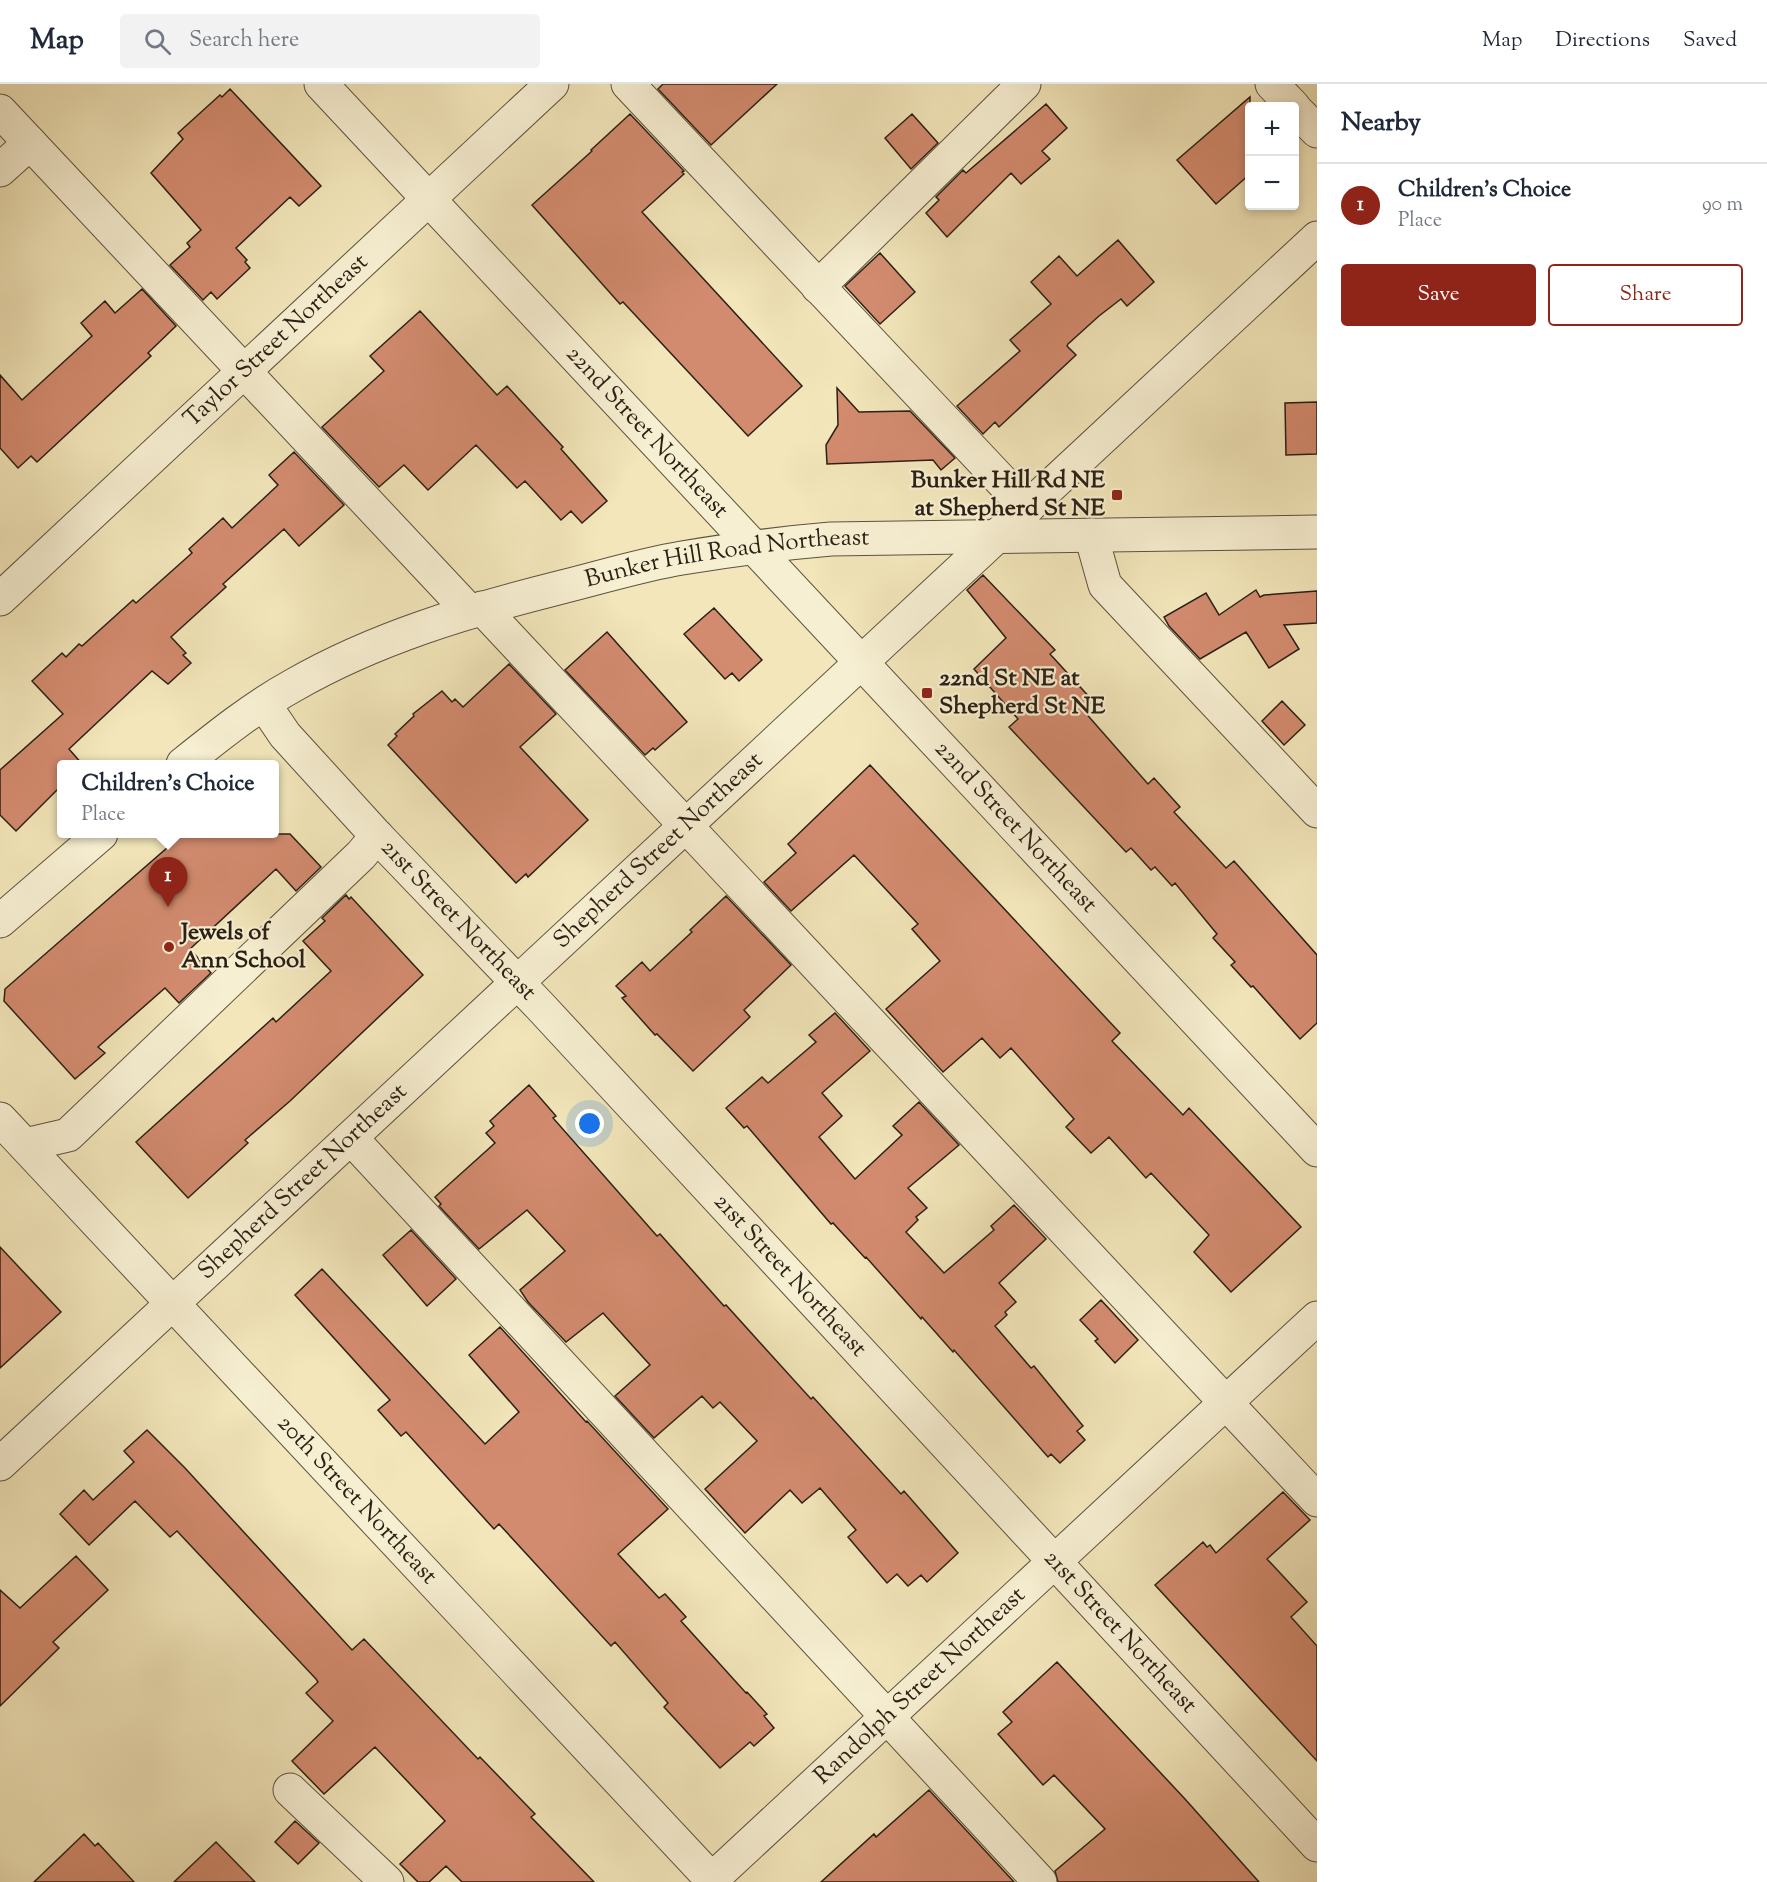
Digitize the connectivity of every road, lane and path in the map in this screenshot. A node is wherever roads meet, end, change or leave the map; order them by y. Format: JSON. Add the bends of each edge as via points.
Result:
{"nodes":[{"id":1,"x":321,"y":84,"type":"edge"},
{"id":2,"x":552,"y":84,"type":"edge"},
{"id":3,"x":628,"y":84,"type":"edge"},
{"id":4,"x":1024,"y":84,"type":"edge"},
{"id":5,"x":1272,"y":84,"type":"edge"},
{"id":6,"x":1289,"y":102,"type":"edge"},
{"id":7,"x":0,"y":111,"type":"edge"},
{"id":8,"x":1299,"y":112,"type":"edge"},
{"id":9,"x":1317,"y":130,"type":"edge"},
{"id":10,"x":30,"y":143,"type":"junction"},
{"id":11,"x":0,"y":171,"type":"edge"},
{"id":12,"x":429,"y":199,"type":"junction"},
{"id":13,"x":1317,"y":238,"type":"edge"},
{"id":14,"x":818,"y":287,"type":"junction"},
{"id":15,"x":244,"y":371,"type":"junction"},
{"id":16,"x":1027,"y":508,"type":"junction"},
{"id":17,"x":1317,"y":532,"type":"edge"},
{"id":18,"x":997,"y":536,"type":"junction"},
{"id":19,"x":1091,"y":536,"type":"junction"},
{"id":20,"x":754,"y":548,"type":"junction"},
{"id":21,"x":0,"y":599,"type":"edge"},
{"id":22,"x":476,"y":610,"type":"junction"},
{"id":23,"x":862,"y":663,"type":"junction"},
{"id":24,"x":264,"y":704,"type":"junction"},
{"id":25,"x":189,"y":760,"type":"edge"},
{"id":26,"x":1317,"y":811,"type":"edge"},
{"id":27,"x":686,"y":826,"type":"junction"},
{"id":28,"x":377,"y":836,"type":"junction"},
{"id":29,"x":96,"y":838,"type":"edge"},
{"id":30,"x":0,"y":921,"type":"edge"},
{"id":31,"x":516,"y":982,"type":"junction"},
{"id":32,"x":0,"y":1119,"type":"edge"},
{"id":33,"x":351,"y":1138,"type":"junction"},
{"id":34,"x":25,"y":1145,"type":"junction"},
{"id":35,"x":1317,"y":1150,"type":"edge"},
{"id":36,"x":173,"y":1303,"type":"junction"},
{"id":37,"x":1317,"y":1318,"type":"edge"},
{"id":38,"x":1226,"y":1403,"type":"junction"},
{"id":39,"x":0,"y":1464,"type":"edge"},
{"id":40,"x":1317,"y":1500,"type":"edge"},
{"id":41,"x":1055,"y":1561,"type":"junction"},
{"id":42,"x":887,"y":1717,"type":"junction"},
{"id":43,"x":290,"y":1790,"type":"dead end"},
{"id":44,"x":1317,"y":1845,"type":"edge"},
{"id":45,"x":712,"y":1881,"type":"edge"},
{"id":46,"x":387,"y":1882,"type":"edge"},
{"id":47,"x":1041,"y":1882,"type":"edge"}],
"edges":[{"from":1,"to":12,"type":"street","name":"22nd Street Northeast"},
{"from":2,"to":12,"type":"street","name":"Taylor Street Northeast"},
{"from":3,"to":14,"type":"street"},
{"from":4,"to":14,"type":"street"},
{"from":5,"to":6,"type":"street"},
{"from":7,"to":10,"type":"street"},
{"from":8,"to":9,"type":"street"},
{"from":10,"to":11,"type":"street"},
{"from":10,"to":15,"type":"street"},
{"from":12,"to":15,"type":"street","name":"Taylor Street Northeast"},
{"from":12,"to":20,"type":"street","name":"22nd Street Northeast"},
{"from":13,"to":16,"type":"street","name":"Shepherd Street Northeast"},
{"from":14,"to":16,"type":"street"},
{"from":15,"to":21,"type":"street","name":"Taylor Street Northeast"},
{"from":15,"to":22,"type":"street"},
{"from":16,"to":18,"type":"street","name":"Shepherd Street Northeast"},
{"from":17,"to":19,"type":"street","name":"Bunker Hill Road Northeast"},
{"from":18,"to":19,"type":"street","name":"Bunker Hill Road Northeast"},
{"from":18,"to":20,"type":"street","name":"Bunker Hill Road Northeast","via":[[831,539]]},
{"from":18,"to":23,"type":"street","name":"Shepherd Street Northeast"},
{"from":19,"to":26,"type":"street","via":[[1105,585]]},
{"from":20,"to":22,"type":"street","name":"Bunker Hill Road Northeast","via":[[682,558]]},
{"from":20,"to":23,"type":"street","name":"22nd Street Northeast"},
{"from":22,"to":24,"type":"street","name":"Bunker Hill Road Northeast","via":[[349,657]]},
{"from":22,"to":27,"type":"street"},
{"from":23,"to":27,"type":"street","name":"Shepherd Street Northeast"},
{"from":23,"to":35,"type":"street","name":"22nd Street Northeast"},
{"from":24,"to":25,"type":"street","name":"Bunker Hill Road Northeast"},
{"from":24,"to":28,"type":"street","name":"21st Street Northeast","via":[[285,735]]},
{"from":27,"to":31,"type":"street","name":"Shepherd Street Northeast"},
{"from":27,"to":38,"type":"street"},
{"from":28,"to":31,"type":"street","name":"21st Street Northeast"},
{"from":28,"to":34,"type":"street","via":[[68,1135]]},
{"from":29,"to":30,"type":"street"},
{"from":31,"to":33,"type":"street","name":"Shepherd Street Northeast"},
{"from":31,"to":41,"type":"street","name":"21st Street Northeast"},
{"from":32,"to":34,"type":"street","name":"20th Street Northeast"},
{"from":33,"to":36,"type":"street","name":"Shepherd Street Northeast"},
{"from":33,"to":42,"type":"street"},
{"from":34,"to":36,"type":"street","name":"20th Street Northeast"},
{"from":36,"to":39,"type":"street","name":"Shepherd Street Northeast"},
{"from":36,"to":45,"type":"street","name":"20th Street Northeast"},
{"from":37,"to":38,"type":"street","name":"Randolph Street Northeast"},
{"from":38,"to":40,"type":"street"},
{"from":38,"to":41,"type":"street","name":"Randolph Street Northeast"},
{"from":41,"to":42,"type":"street","name":"Randolph Street Northeast"},
{"from":41,"to":44,"type":"street","name":"21st Street Northeast"},
{"from":42,"to":45,"type":"street","name":"Randolph Street Northeast"},
{"from":42,"to":47,"type":"street"},
{"from":43,"to":46,"type":"street"}]}
